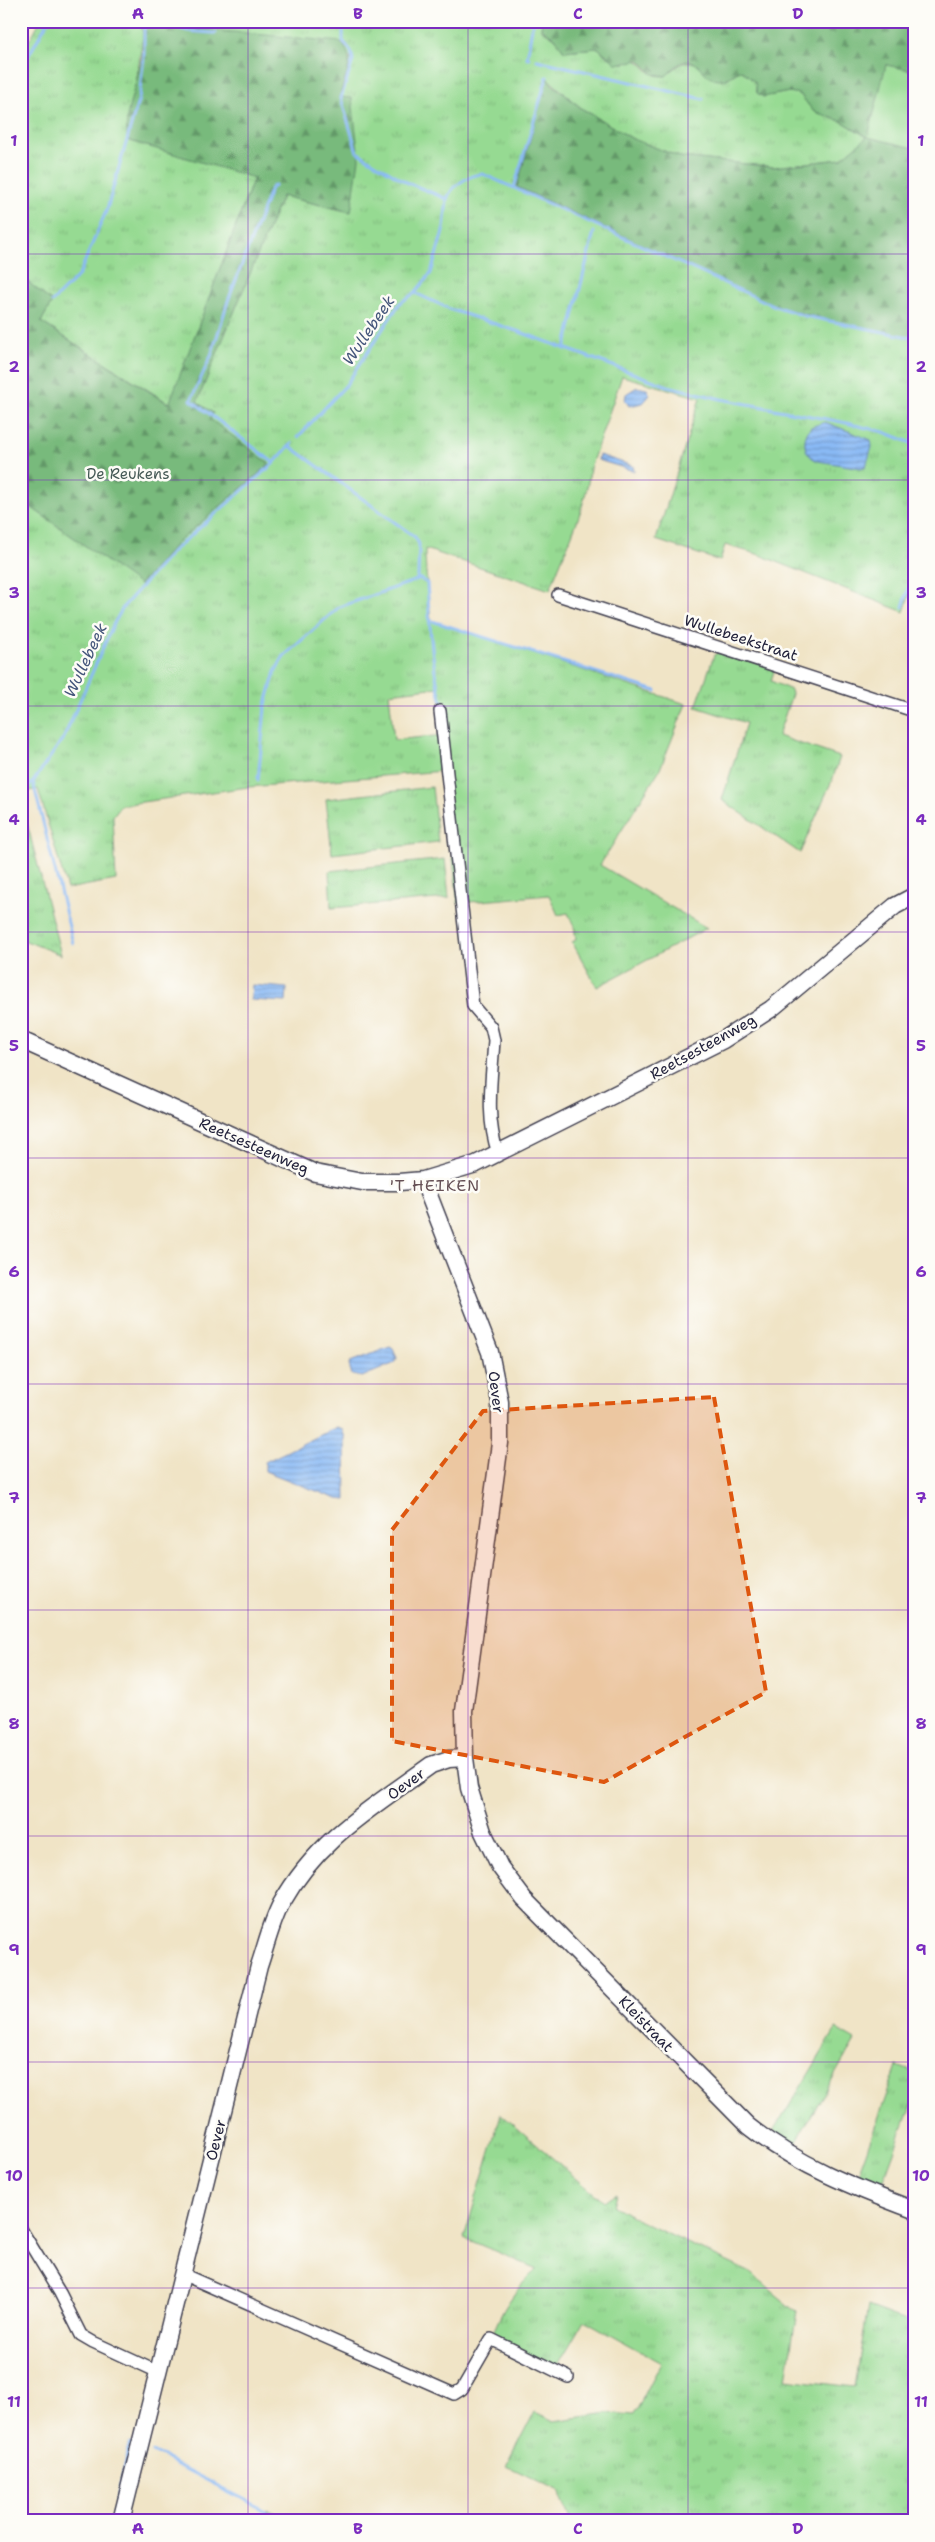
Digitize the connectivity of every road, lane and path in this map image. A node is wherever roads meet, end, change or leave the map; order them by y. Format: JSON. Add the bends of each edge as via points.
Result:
{"nodes":[{"id":1,"x":558,"y":595,"type":"dead end"},
{"id":2,"x":914,"y":711,"type":"edge"},
{"id":3,"x":440,"y":712,"type":"dead end"},
{"id":4,"x":914,"y":896,"type":"edge"},
{"id":5,"x":21,"y":1040,"type":"edge"},
{"id":6,"x":498,"y":1153,"type":"junction"},
{"id":7,"x":423,"y":1180,"type":"junction"},
{"id":8,"x":464,"y":1758,"type":"junction"},
{"id":9,"x":914,"y":2210,"type":"edge"},
{"id":10,"x":21,"y":2229,"type":"edge"},
{"id":11,"x":182,"y":2274,"type":"junction"},
{"id":12,"x":158,"y":2372,"type":"junction"},
{"id":13,"x":568,"y":2377,"type":"dead end"},
{"id":14,"x":121,"y":2521,"type":"edge"}],
"edges":[{"from":1,"to":2,"type":"street","name":"Wullebeekstraat"},
{"from":3,"to":6,"type":"street","via":[[473,1006],[491,1028],[494,1040],[490,1119]]},
{"from":4,"to":6,"type":"street","name":"Reetsesteenweg","via":[[895,906],[771,1009],[722,1040]]},
{"from":5,"to":7,"type":"street","name":"Reetsesteenweg","via":[[315,1173],[362,1182]]},
{"from":6,"to":7,"type":"street","name":"Reetsesteenweg","via":[[476,1164]]},
{"from":7,"to":8,"type":"street","name":"Oever","via":[[485,1336],[500,1402],[500,1443],[464,1711]]},
{"from":8,"to":9,"type":"street","name":"Kleistraat","via":[[475,1810],[500,1867],[524,1898],[728,2109],[765,2140],[813,2168]]},
{"from":8,"to":11,"type":"street","name":"Oever","via":[[431,1765],[336,1834],[303,1870],[281,1906],[259,1966]]},
{"from":10,"to":12,"type":"street","via":[[81,2335]]},
{"from":11,"to":12,"type":"street","name":"Oever"},
{"from":11,"to":13,"type":"street","via":[[454,2394],[462,2389],[491,2338]]},
{"from":12,"to":14,"type":"street","name":"Oever"}]}
